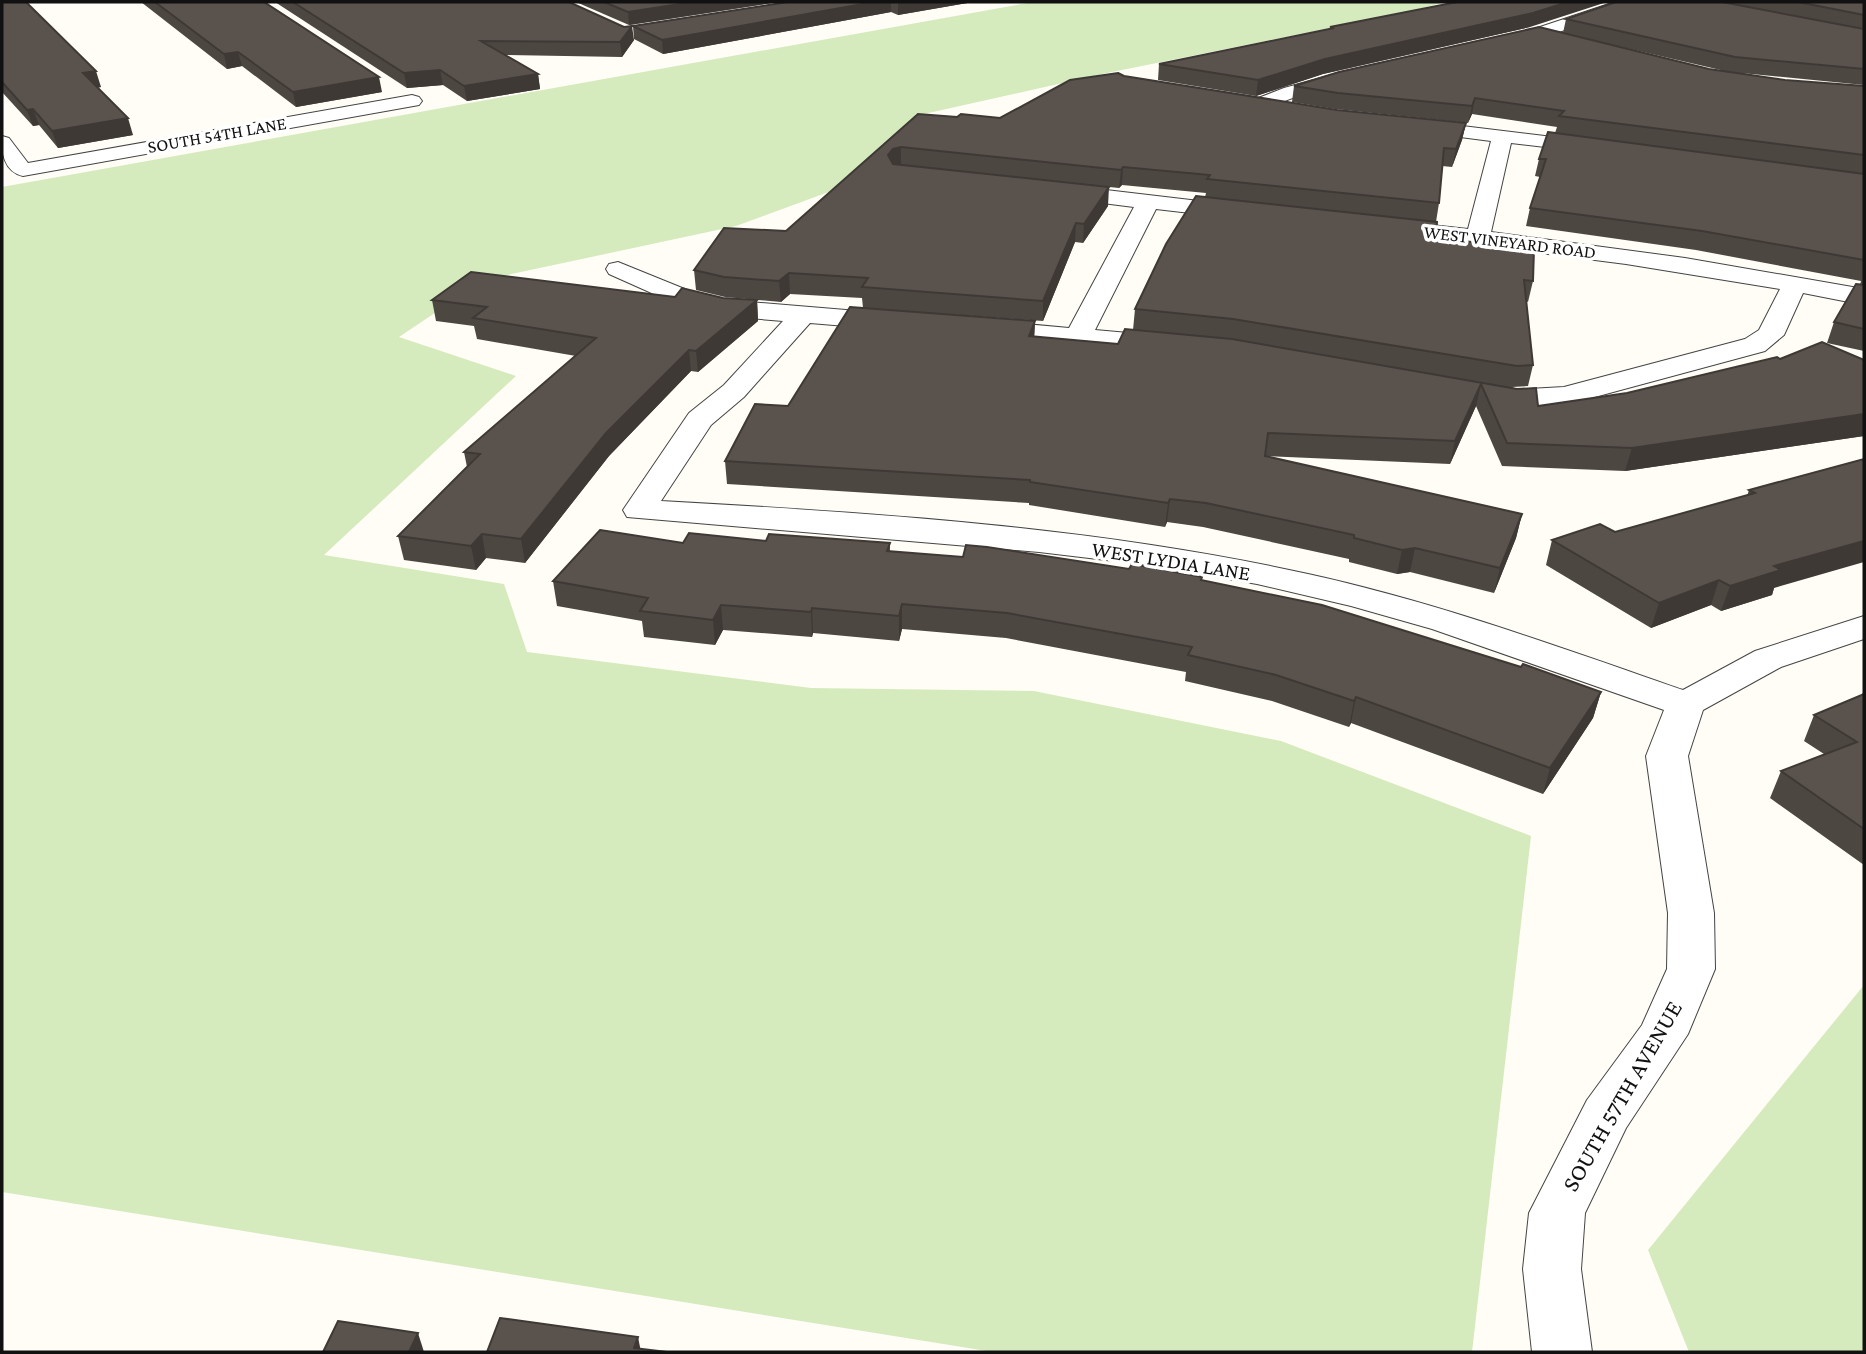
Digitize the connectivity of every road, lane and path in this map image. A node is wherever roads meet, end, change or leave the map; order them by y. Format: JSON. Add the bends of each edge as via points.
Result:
{"nodes":[{"id":1,"x":1630,"y":2,"type":"edge"},
{"id":2,"x":1536,"y":34,"type":"junction"},
{"id":3,"x":1562,"y":41,"type":"edge"},
{"id":4,"x":1484,"y":46,"type":"edge"},
{"id":5,"x":1356,"y":75,"type":"edge"},
{"id":6,"x":388,"y":86,"type":"edge"},
{"id":7,"x":1230,"y":102,"type":"edge"},
{"id":8,"x":1255,"y":106,"type":"junction"},
{"id":9,"x":1295,"y":112,"type":"edge"},
{"id":10,"x":1395,"y":124,"type":"edge"},
{"id":11,"x":1503,"y":135,"type":"junction"},
{"id":12,"x":2,"y":142,"type":"edge"},
{"id":13,"x":1621,"y":150,"type":"edge"},
{"id":14,"x":1039,"y":190,"type":"edge"},
{"id":15,"x":1148,"y":202,"type":"junction"},
{"id":16,"x":1270,"y":215,"type":"edge"},
{"id":17,"x":1365,"y":225,"type":"edge"},
{"id":18,"x":1478,"y":236,"type":"junction"},
{"id":19,"x":618,"y":269,"type":"dead end"},
{"id":20,"x":1795,"y":283,"type":"junction"},
{"id":21,"x":1864,"y":297,"type":"edge"},
{"id":22,"x":803,"y":315,"type":"junction"},
{"id":23,"x":914,"y":323,"type":"edge"},
{"id":24,"x":955,"y":326,"type":"edge"},
{"id":25,"x":1079,"y":335,"type":"junction"},
{"id":26,"x":1203,"y":347,"type":"edge"},
{"id":27,"x":1461,"y":392,"type":"edge"},
{"id":28,"x":1864,"y":627,"type":"edge"},
{"id":29,"x":1686,"y":704,"type":"junction"},
{"id":30,"x":1562,"y":1352,"type":"edge"}],
"edges":[{"from":1,"to":2,"type":"street"},
{"from":2,"to":3,"type":"street"},
{"from":2,"to":4,"type":"street"},
{"from":5,"to":8,"type":"street"},
{"from":6,"to":12,"type":"street","name":"SOUTH 54TH LANE","via":[[412,101],[23,170]]},
{"from":7,"to":8,"type":"street"},
{"from":8,"to":9,"type":"street"},
{"from":10,"to":11,"type":"street"},
{"from":11,"to":13,"type":"street"},
{"from":11,"to":18,"type":"street"},
{"from":14,"to":15,"type":"street"},
{"from":15,"to":16,"type":"street"},
{"from":15,"to":25,"type":"street"},
{"from":17,"to":18,"type":"street","name":"WEST VINEYARD ROAD"},
{"from":18,"to":20,"type":"street","name":"WEST VINEYARD ROAD"},
{"from":19,"to":22,"type":"street","via":[[683,298],[725,308]]},
{"from":20,"to":21,"type":"street","name":"WEST VINEYARD ROAD"},
{"from":20,"to":27,"type":"street","via":[[1770,335],[1755,345],[1565,396],[1512,399]]},
{"from":22,"to":23,"type":"street"},
{"from":22,"to":29,"type":"street","name":"WEST LYDIA LANE","via":[[734,391],[701,419],[639,510],[1005,538],[1239,570],[1363,597],[1464,627]]},
{"from":24,"to":25,"type":"street"},
{"from":25,"to":26,"type":"street"},
{"from":28,"to":29,"type":"street","via":[[1768,659]]},
{"from":29,"to":30,"type":"street","name":"SOUTH 57TH AVENUE","via":[[1667,755],[1691,913],[1691,969],[1663,1034],[1606,1115],[1557,1213],[1552,1269]]}]}
